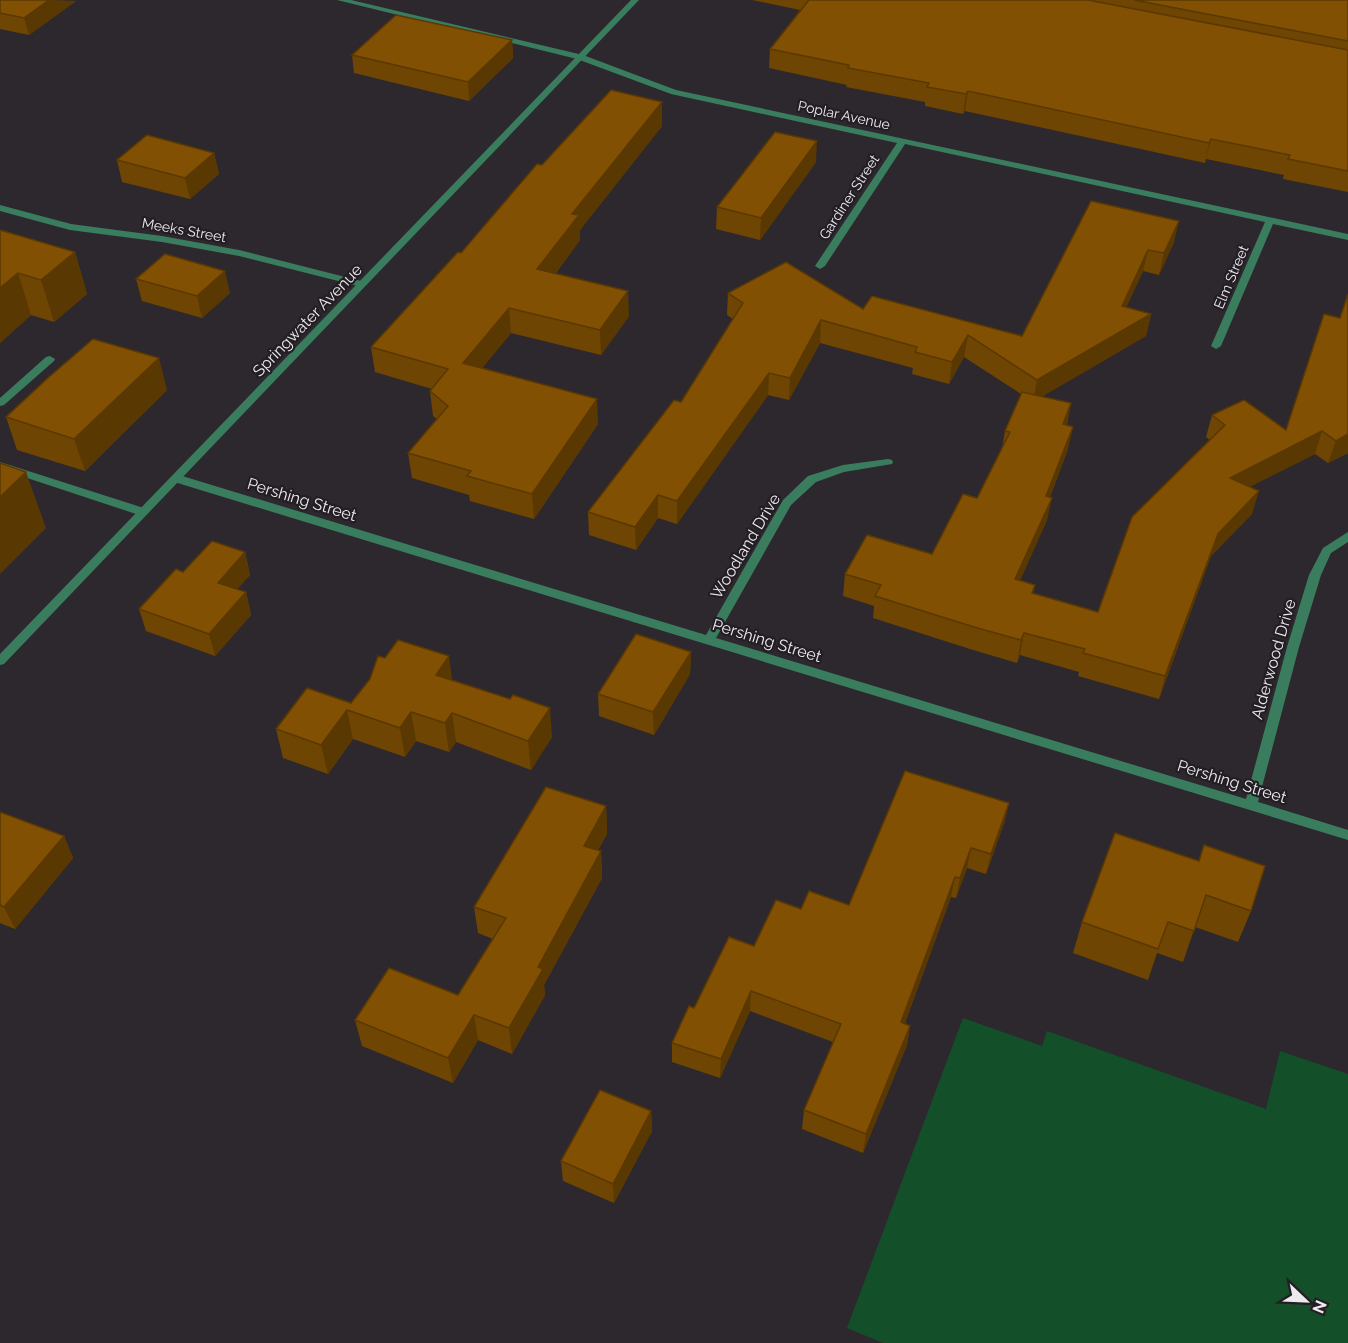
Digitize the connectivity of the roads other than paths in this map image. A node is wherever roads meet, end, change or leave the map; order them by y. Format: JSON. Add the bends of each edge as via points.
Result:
{"nodes":[{"id":1,"x":341,"y":0,"type":"edge"},
{"id":2,"x":635,"y":0,"type":"edge"},
{"id":3,"x":580,"y":57,"type":"junction"},
{"id":4,"x":902,"y":142,"type":"junction"},
{"id":5,"x":0,"y":208,"type":"edge"},
{"id":6,"x":1270,"y":220,"type":"junction"},
{"id":7,"x":1348,"y":237,"type":"edge"},
{"id":8,"x":820,"y":267,"type":"dead end"},
{"id":9,"x":362,"y":284,"type":"junction"},
{"id":10,"x":1216,"y":346,"type":"dead end"},
{"id":11,"x":50,"y":358,"type":"dead end"},
{"id":12,"x":0,"y":403,"type":"edge"},
{"id":13,"x":888,"y":462,"type":"dead end"},
{"id":14,"x":0,"y":465,"type":"edge"},
{"id":15,"x":175,"y":478,"type":"junction"},
{"id":16,"x":143,"y":512,"type":"junction"},
{"id":17,"x":1348,"y":536,"type":"edge"},
{"id":18,"x":710,"y":639,"type":"junction"},
{"id":19,"x":0,"y":661,"type":"edge"},
{"id":20,"x":1251,"y":804,"type":"junction"},
{"id":21,"x":1348,"y":835,"type":"edge"}],
"edges":[{"from":1,"to":3,"type":"street","name":"Poplar Avenue"},
{"from":2,"to":3,"type":"street","name":"Springwater Avenue"},
{"from":3,"to":4,"type":"street","name":"Poplar Avenue","via":[[674,92]]},
{"from":3,"to":9,"type":"street","name":"Springwater Avenue"},
{"from":4,"to":6,"type":"street","name":"Poplar Avenue"},
{"from":4,"to":8,"type":"street","name":"Gardiner Street"},
{"from":5,"to":9,"type":"street","name":"Meeks Street","via":[[70,227],[228,251]]},
{"from":6,"to":7,"type":"street","name":"Poplar Avenue"},
{"from":6,"to":10,"type":"street","name":"Elm Street"},
{"from":9,"to":15,"type":"street","name":"Springwater Avenue"},
{"from":11,"to":12,"type":"street"},
{"from":13,"to":18,"type":"street","name":"Woodland Drive","via":[[812,479],[787,503]]},
{"from":14,"to":16,"type":"street"},
{"from":15,"to":16,"type":"street","name":"Springwater Avenue"},
{"from":15,"to":18,"type":"street","name":"Pershing Street"},
{"from":16,"to":19,"type":"street","name":"Springwater Avenue"},
{"from":17,"to":20,"type":"street","name":"Alderwood Drive","via":[[1327,551],[1315,574]]},
{"from":18,"to":20,"type":"street","name":"Pershing Street"},
{"from":20,"to":21,"type":"street","name":"Pershing Street"}]}
